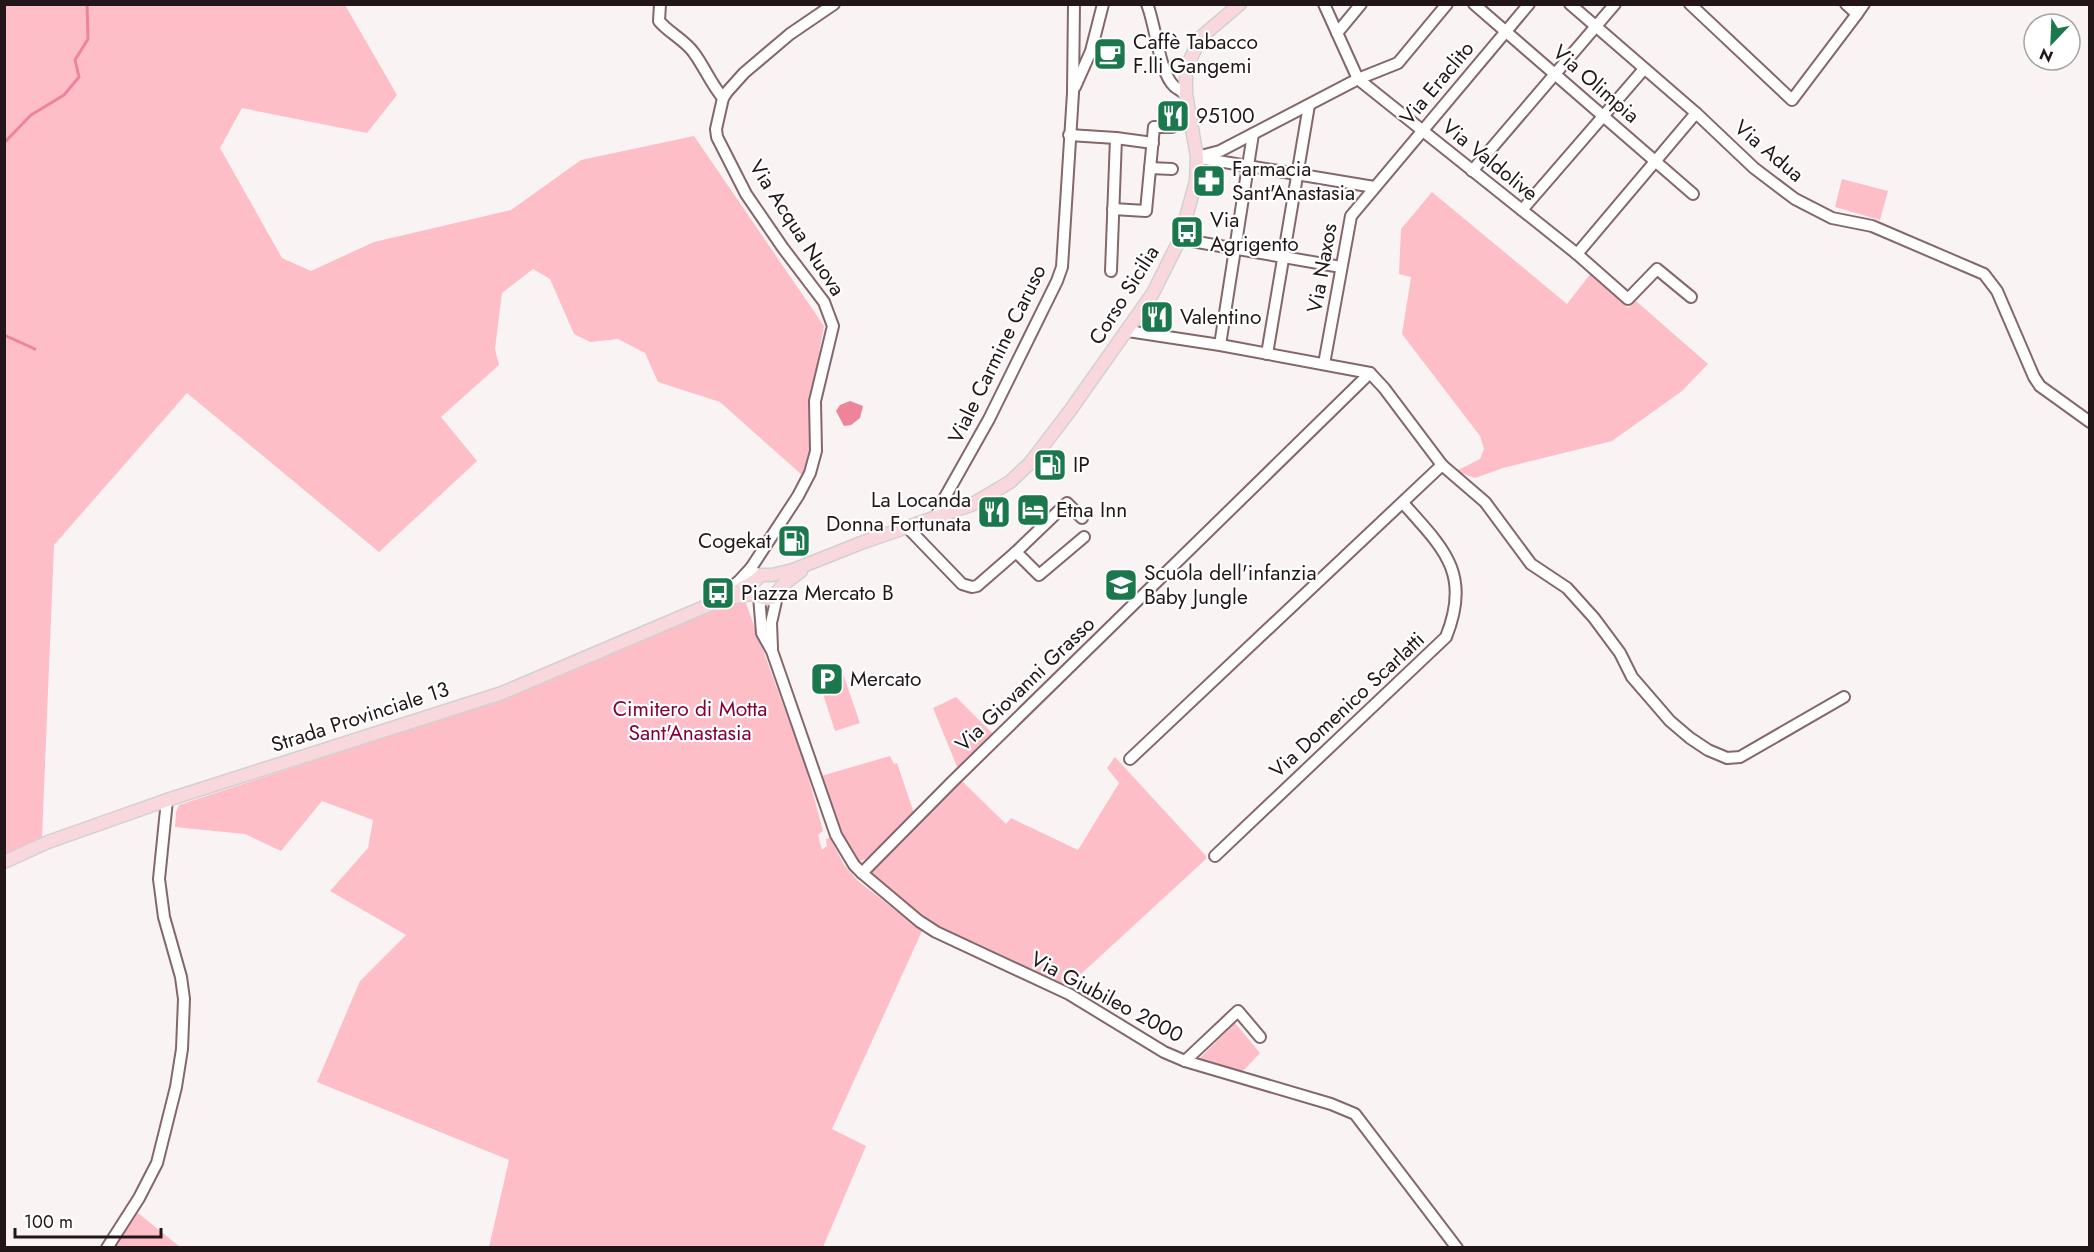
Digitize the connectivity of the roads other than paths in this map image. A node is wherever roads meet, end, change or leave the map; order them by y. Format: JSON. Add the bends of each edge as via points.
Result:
{"nodes":[{"id":1,"x":660,"y":4,"type":"edge"},
{"id":2,"x":834,"y":4,"type":"edge"},
{"id":3,"x":1074,"y":4,"type":"edge"},
{"id":4,"x":1103,"y":4,"type":"edge"},
{"id":5,"x":1147,"y":4,"type":"edge"},
{"id":6,"x":1240,"y":4,"type":"edge"},
{"id":7,"x":1324,"y":4,"type":"edge"},
{"id":8,"x":1361,"y":4,"type":"edge"},
{"id":9,"x":1446,"y":4,"type":"edge"},
{"id":10,"x":1474,"y":4,"type":"edge"},
{"id":11,"x":1529,"y":4,"type":"edge"},
{"id":12,"x":1570,"y":4,"type":"edge"},
{"id":13,"x":1614,"y":4,"type":"edge"},
{"id":14,"x":1690,"y":4,"type":"edge"},
{"id":15,"x":1846,"y":4,"type":"edge"},
{"id":16,"x":1860,"y":9,"type":"edge"},
{"id":17,"x":1596,"y":26,"type":"junction"},
{"id":18,"x":1506,"y":32,"type":"junction"},
{"id":19,"x":1337,"y":33,"type":"junction"},
{"id":20,"x":1091,"y":51,"type":"junction"},
{"id":21,"x":1073,"y":53,"type":"junction"},
{"id":22,"x":1644,"y":69,"type":"junction"},
{"id":23,"x":1554,"y":74,"type":"junction"},
{"id":24,"x":1358,"y":79,"type":"junction"},
{"id":25,"x":1072,"y":93,"type":"junction"},
{"id":26,"x":1186,"y":94,"type":"junction"},
{"id":27,"x":723,"y":98,"type":"junction"},
{"id":28,"x":1309,"y":105,"type":"junction"},
{"id":29,"x":1696,"y":113,"type":"junction"},
{"id":30,"x":1603,"y":116,"type":"junction"},
{"id":31,"x":1172,"y":127,"type":"dead end"},
{"id":32,"x":1422,"y":130,"type":"junction"},
{"id":33,"x":1253,"y":134,"type":"junction"},
{"id":34,"x":1069,"y":135,"type":"junction"},
{"id":35,"x":1116,"y":138,"type":"junction"},
{"id":36,"x":1153,"y":143,"type":"junction"},
{"id":37,"x":1197,"y":157,"type":"junction"},
{"id":38,"x":1656,"y":162,"type":"junction"},
{"id":39,"x":1249,"y":167,"type":"junction"},
{"id":40,"x":1150,"y":168,"type":"junction"},
{"id":41,"x":1172,"y":169,"type":"dead end"},
{"id":42,"x":1472,"y":171,"type":"junction"},
{"id":43,"x":1297,"y":175,"type":"junction"},
{"id":44,"x":1374,"y":187,"type":"junction"},
{"id":45,"x":1692,"y":195,"type":"dead end"},
{"id":46,"x":1113,"y":209,"type":"junction"},
{"id":47,"x":1522,"y":210,"type":"junction"},
{"id":48,"x":1180,"y":239,"type":"junction"},
{"id":49,"x":1236,"y":249,"type":"junction"},
{"id":50,"x":1577,"y":254,"type":"junction"},
{"id":51,"x":1283,"y":257,"type":"junction"},
{"id":52,"x":1341,"y":267,"type":"junction"},
{"id":53,"x":1111,"y":271,"type":"dead end"},
{"id":54,"x":1691,"y":297,"type":"dead end"},
{"id":55,"x":1128,"y":331,"type":"junction"},
{"id":56,"x":1220,"y":345,"type":"junction"},
{"id":57,"x":1267,"y":354,"type":"junction"},
{"id":58,"x":1324,"y":364,"type":"junction"},
{"id":59,"x":1370,"y":373,"type":"junction"},
{"id":60,"x":2090,"y":422,"type":"edge"},
{"id":61,"x":1442,"y":465,"type":"junction"},
{"id":62,"x":1402,"y":503,"type":"junction"},
{"id":63,"x":937,"y":517,"type":"junction"},
{"id":64,"x":1082,"y":518,"type":"dead end"},
{"id":65,"x":907,"y":527,"type":"junction"},
{"id":66,"x":1084,"y":537,"type":"dead end"},
{"id":67,"x":1016,"y":552,"type":"junction"},
{"id":68,"x":812,"y":563,"type":"junction"},
{"id":69,"x":755,"y":575,"type":"junction"},
{"id":70,"x":772,"y":575,"type":"junction"},
{"id":71,"x":778,"y":591,"type":"junction"},
{"id":72,"x":758,"y":596,"type":"junction"},
{"id":73,"x":723,"y":599,"type":"junction"},
{"id":74,"x":704,"y":607,"type":"junction"},
{"id":75,"x":772,"y":651,"type":"junction"},
{"id":76,"x":1844,"y":697,"type":"dead end"},
{"id":77,"x":1130,"y":759,"type":"dead end"},
{"id":78,"x":167,"y":800,"type":"junction"},
{"id":79,"x":1215,"y":856,"type":"dead end"},
{"id":80,"x":4,"y":862,"type":"edge"},
{"id":81,"x":862,"y":873,"type":"junction"},
{"id":82,"x":1260,"y":1037,"type":"dead end"},
{"id":83,"x":1185,"y":1061,"type":"junction"},
{"id":84,"x":107,"y":1248,"type":"edge"},
{"id":85,"x":1457,"y":1248,"type":"edge"}],
"edges":[{"from":1,"to":27,"type":"street","via":[[659,21],[693,51]]},
{"from":2,"to":27,"type":"street","name":"Via Acqua Nuova","via":[[790,34],[744,73]]},
{"from":3,"to":21,"type":"street"},
{"from":4,"to":20,"type":"street"},
{"from":5,"to":26,"type":"street","via":[[1164,68],[1173,85]]},
{"from":6,"to":26,"type":"main road","name":"Corso Sicilia","via":[[1201,37],[1189,62]]},
{"from":7,"to":19,"type":"street","name":"Via Valdolive"},
{"from":8,"to":19,"type":"street"},
{"from":9,"to":24,"type":"street","via":[[1398,63]]},
{"from":10,"to":18,"type":"street","name":"Via Olimpia"},
{"from":11,"to":18,"type":"street","name":"Via Eraclito"},
{"from":12,"to":17,"type":"street","name":"Via Adua"},
{"from":13,"to":17,"type":"street"},
{"from":14,"to":16,"type":"street","via":[[1792,100]]},
{"from":15,"to":16,"type":"street"},
{"from":17,"to":22,"type":"street","name":"Via Adua"},
{"from":17,"to":23,"type":"street"},
{"from":18,"to":23,"type":"street","name":"Via Olimpia"},
{"from":18,"to":32,"type":"street","name":"Via Eraclito"},
{"from":19,"to":24,"type":"street","name":"Via Valdolive"},
{"from":20,"to":21,"type":"street","via":[[1078,56]]},
{"from":20,"to":25,"type":"street"},
{"from":21,"to":25,"type":"street","name":"Viale Carmine Caruso"},
{"from":22,"to":29,"type":"street","name":"Via Adua"},
{"from":22,"to":30,"type":"street"},
{"from":23,"to":30,"type":"street","name":"Via Olimpia"},
{"from":23,"to":42,"type":"street"},
{"from":24,"to":28,"type":"street"},
{"from":24,"to":32,"type":"street","name":"Via Valdolive"},
{"from":25,"to":34,"type":"street","name":"Viale Carmine Caruso"},
{"from":26,"to":37,"type":"main road","name":"Corso Sicilia"},
{"from":27,"to":69,"type":"street","name":"Via Acqua Nuova","via":[[716,129],[722,148],[746,194],[824,302],[833,326],[815,401],[816,451],[810,473]]},
{"from":28,"to":33,"type":"street"},
{"from":28,"to":43,"type":"street"},
{"from":29,"to":38,"type":"street"},
{"from":29,"to":60,"type":"street","name":"Via Adua","via":[[1754,168],[1795,199],[1832,218],[1872,226],[1984,274],[1997,291],[2040,386]]},
{"from":30,"to":38,"type":"street","name":"Via Olimpia"},
{"from":30,"to":47,"type":"street"},
{"from":31,"to":36,"type":"street","via":[[1154,127]]},
{"from":32,"to":42,"type":"street","name":"Via Valdolive"},
{"from":32,"to":44,"type":"street","name":"Via Eraclito"},
{"from":33,"to":37,"type":"street","via":[[1220,151]]},
{"from":33,"to":39,"type":"street"},
{"from":34,"to":35,"type":"street"},
{"from":34,"to":63,"type":"street","name":"Viale Carmine Caruso","via":[[1062,267]]},
{"from":35,"to":36,"type":"street"},
{"from":35,"to":46,"type":"street"},
{"from":36,"to":40,"type":"street"},
{"from":37,"to":39,"type":"street"},
{"from":37,"to":48,"type":"main road","name":"Corso Sicilia","via":[[1196,181]]},
{"from":38,"to":45,"type":"street","name":"Via Olimpia"},
{"from":38,"to":50,"type":"street"},
{"from":39,"to":43,"type":"street"},
{"from":39,"to":49,"type":"street"},
{"from":40,"to":41,"type":"street"},
{"from":40,"to":46,"type":"street","via":[[1146,212]]},
{"from":42,"to":47,"type":"street","name":"Via Valdolive"},
{"from":43,"to":44,"type":"street"},
{"from":43,"to":51,"type":"street"},
{"from":44,"to":52,"type":"street","name":"Via Naxos","via":[[1351,216]]},
{"from":46,"to":53,"type":"street"},
{"from":47,"to":50,"type":"street","name":"Via Valdolive"},
{"from":48,"to":49,"type":"street"},
{"from":48,"to":55,"type":"main road","name":"Corso Sicilia","via":[[1153,293]]},
{"from":49,"to":51,"type":"street"},
{"from":49,"to":56,"type":"street"},
{"from":50,"to":54,"type":"street","name":"Via Valdolive","via":[[1628,299],[1657,269]]},
{"from":51,"to":52,"type":"street"},
{"from":51,"to":57,"type":"street"},
{"from":52,"to":58,"type":"street","name":"Via Naxos"},
{"from":55,"to":56,"type":"street"},
{"from":55,"to":63,"type":"main road","name":"Corso Sicilia","via":[[1022,472],[992,494]]},
{"from":56,"to":57,"type":"street"},
{"from":57,"to":58,"type":"street"},
{"from":58,"to":59,"type":"street"},
{"from":59,"to":61,"type":"street"},
{"from":59,"to":81,"type":"street","name":"Via Giovanni Grasso"},
{"from":61,"to":62,"type":"street"},
{"from":61,"to":76,"type":"street","via":[[1485,502],[1531,564],[1566,588],[1594,618],[1632,677],[1663,714],[1708,750],[1727,758],[1740,757]]},
{"from":62,"to":77,"type":"street"},
{"from":62,"to":79,"type":"street","name":"Via Domenico Scarlatti","via":[[1448,558],[1455,585],[1455,611],[1446,637]]},
{"from":63,"to":65,"type":"main road"},
{"from":64,"to":67,"type":"street","via":[[1067,503]]},
{"from":65,"to":67,"type":"street","via":[[962,584],[972,587]]},
{"from":65,"to":68,"type":"main road"},
{"from":66,"to":67,"type":"street","via":[[1039,575]]},
{"from":68,"to":70,"type":"main road"},
{"from":68,"to":71,"type":"main road"},
{"from":69,"to":70,"type":"main road"},
{"from":69,"to":72,"type":"main road"},
{"from":69,"to":73,"type":"main road"},
{"from":69,"to":74,"type":"street","name":"Via Acqua Nuova","via":[[739,581]]},
{"from":70,"to":71,"type":"main road","via":[[779,583]]},
{"from":71,"to":72,"type":"main road","via":[[767,599]]},
{"from":71,"to":75,"type":"street","via":[[771,623]]},
{"from":72,"to":73,"type":"main road","via":[[742,594]]},
{"from":72,"to":75,"type":"street","name":"Via Giubileo 2000","via":[[762,633]]},
{"from":73,"to":74,"type":"main road","name":"Strada Provinciale 13"},
{"from":74,"to":78,"type":"main road","name":"Strada Provinciale 13","via":[[502,693]]},
{"from":75,"to":81,"type":"street","name":"Via Giubileo 2000","via":[[836,835]]},
{"from":78,"to":80,"type":"main road","name":"Strada Provinciale 13","via":[[48,842]]},
{"from":78,"to":84,"type":"street","via":[[159,879],[164,917],[183,988],[183,1049],[157,1163]]},
{"from":81,"to":83,"type":"street","name":"Via Giubileo 2000","via":[[936,932],[1069,994]]},
{"from":82,"to":83,"type":"street","via":[[1238,1011]]},
{"from":83,"to":85,"type":"street","name":"Via Giubileo 2000","via":[[1355,1114]]}]}
